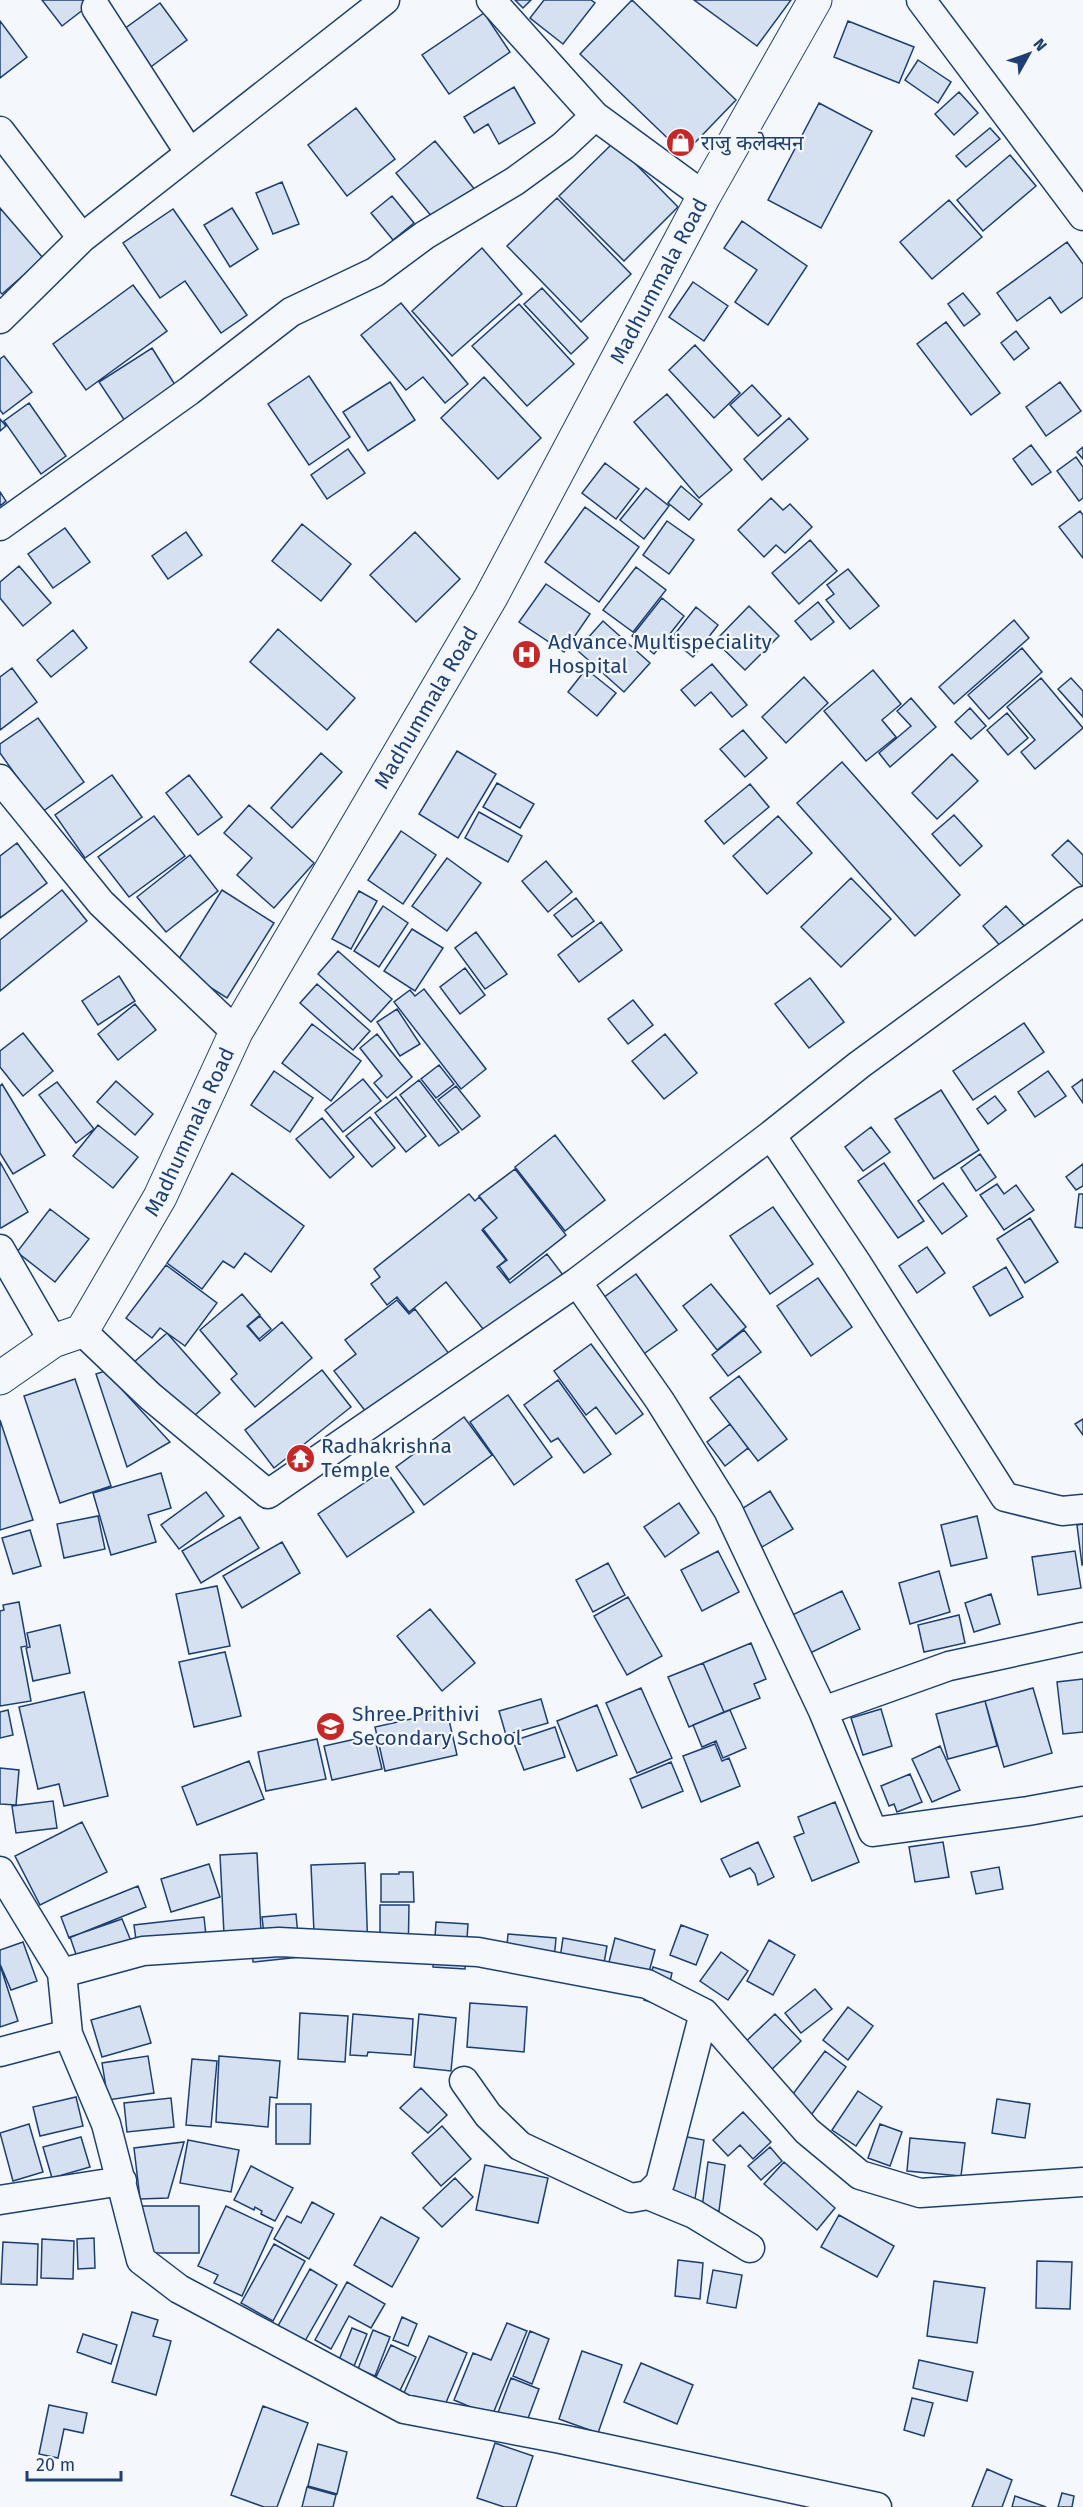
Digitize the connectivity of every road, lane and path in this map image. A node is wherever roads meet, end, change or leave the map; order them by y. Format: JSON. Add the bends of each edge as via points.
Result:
{"nodes":[{"id":1,"x":385,"y":0,"type":"edge"},
{"id":2,"x":491,"y":0,"type":"edge"},
{"id":3,"x":815,"y":0,"type":"edge"},
{"id":4,"x":921,"y":0,"type":"edge"},
{"id":5,"x":96,"y":8,"type":"dead end"},
{"id":6,"x":595,"y":116,"type":"junction"},
{"id":7,"x":0,"y":131,"type":"edge"},
{"id":8,"x":189,"y":152,"type":"junction"},
{"id":9,"x":704,"y":196,"type":"junction"},
{"id":10,"x":1083,"y":216,"type":"edge"},
{"id":11,"x":82,"y":238,"type":"junction"},
{"id":12,"x":0,"y":319,"type":"edge"},
{"id":13,"x":0,"y":526,"type":"edge"},
{"id":14,"x":0,"y":779,"type":"edge"},
{"id":15,"x":1083,"y":901,"type":"edge"},
{"id":16,"x":236,"y":1032,"type":"junction"},
{"id":17,"x":771,"y":1135,"type":"junction"},
{"id":18,"x":0,"y":1249,"type":"edge"},
{"id":19,"x":577,"y":1282,"type":"junction"},
{"id":20,"x":68,"y":1336,"type":"junction"},
{"id":21,"x":0,"y":1377,"type":"edge"},
{"id":22,"x":1083,"y":1509,"type":"edge"},
{"id":23,"x":1083,"y":1637,"type":"edge"},
{"id":24,"x":823,"y":1711,"type":"junction"},
{"id":25,"x":1083,"y":1801,"type":"edge"},
{"id":26,"x":0,"y":1871,"type":"edge"},
{"id":27,"x":62,"y":1973,"type":"junction"},
{"id":28,"x":704,"y":2013,"type":"junction"},
{"id":29,"x":68,"y":2034,"type":"junction"},
{"id":30,"x":0,"y":2052,"type":"edge"},
{"id":31,"x":464,"y":2081,"type":"dead end"},
{"id":32,"x":122,"y":2181,"type":"junction"},
{"id":33,"x":1083,"y":2182,"type":"edge"},
{"id":34,"x":648,"y":2195,"type":"junction"},
{"id":35,"x":0,"y":2200,"type":"edge"},
{"id":36,"x":750,"y":2248,"type":"dead end"},
{"id":37,"x":877,"y":2507,"type":"edge"}],
"edges":[{"from":1,"to":8,"type":"street"},
{"from":2,"to":6,"type":"street"},
{"from":3,"to":9,"type":"street","name":"Madhummala Road"},
{"from":4,"to":10,"type":"street"},
{"from":5,"to":8,"type":"street"},
{"from":6,"to":9,"type":"street"},
{"from":6,"to":13,"type":"street","via":[[563,146],[515,181],[425,235],[375,272],[291,312],[189,391]]},
{"from":7,"to":11,"type":"street"},
{"from":8,"to":11,"type":"street"},
{"from":9,"to":16,"type":"street","name":"Madhummala Road","via":[[491,597]]},
{"from":11,"to":12,"type":"street"},
{"from":14,"to":16,"type":"street","via":[[101,903]]},
{"from":15,"to":17,"type":"street","via":[[859,1065]]},
{"from":16,"to":20,"type":"street","name":"Madhummala Road","via":[[160,1197]]},
{"from":17,"to":19,"type":"street"},
{"from":17,"to":22,"type":"street","via":[[1005,1497],[1062,1511]]},
{"from":18,"to":20,"type":"street"},
{"from":19,"to":20,"type":"street","via":[[268,1494],[150,1396]]},
{"from":19,"to":24,"type":"street","via":[[660,1401],[728,1510]]},
{"from":20,"to":21,"type":"street","name":"Madhummala Road"},
{"from":23,"to":24,"type":"street","via":[[949,1666]]},
{"from":24,"to":25,"type":"street","via":[[873,1832]]},
{"from":26,"to":27,"type":"street"},
{"from":27,"to":28,"type":"street","via":[[143,1951],[279,1942],[478,1952],[646,1984]]},
{"from":27,"to":29,"type":"street"},
{"from":28,"to":33,"type":"street","via":[[807,2131],[860,2175],[920,2193]]},
{"from":28,"to":34,"type":"street","via":[[660,2183]]},
{"from":29,"to":30,"type":"street"},
{"from":29,"to":32,"type":"street","via":[[106,2124]]},
{"from":31,"to":34,"type":"street","via":[[488,2115],[520,2146],[631,2198]]},
{"from":32,"to":35,"type":"street"},
{"from":32,"to":37,"type":"street","via":[[141,2260],[179,2289],[404,2409]]},
{"from":34,"to":36,"type":"street","via":[[694,2214]]}]}
